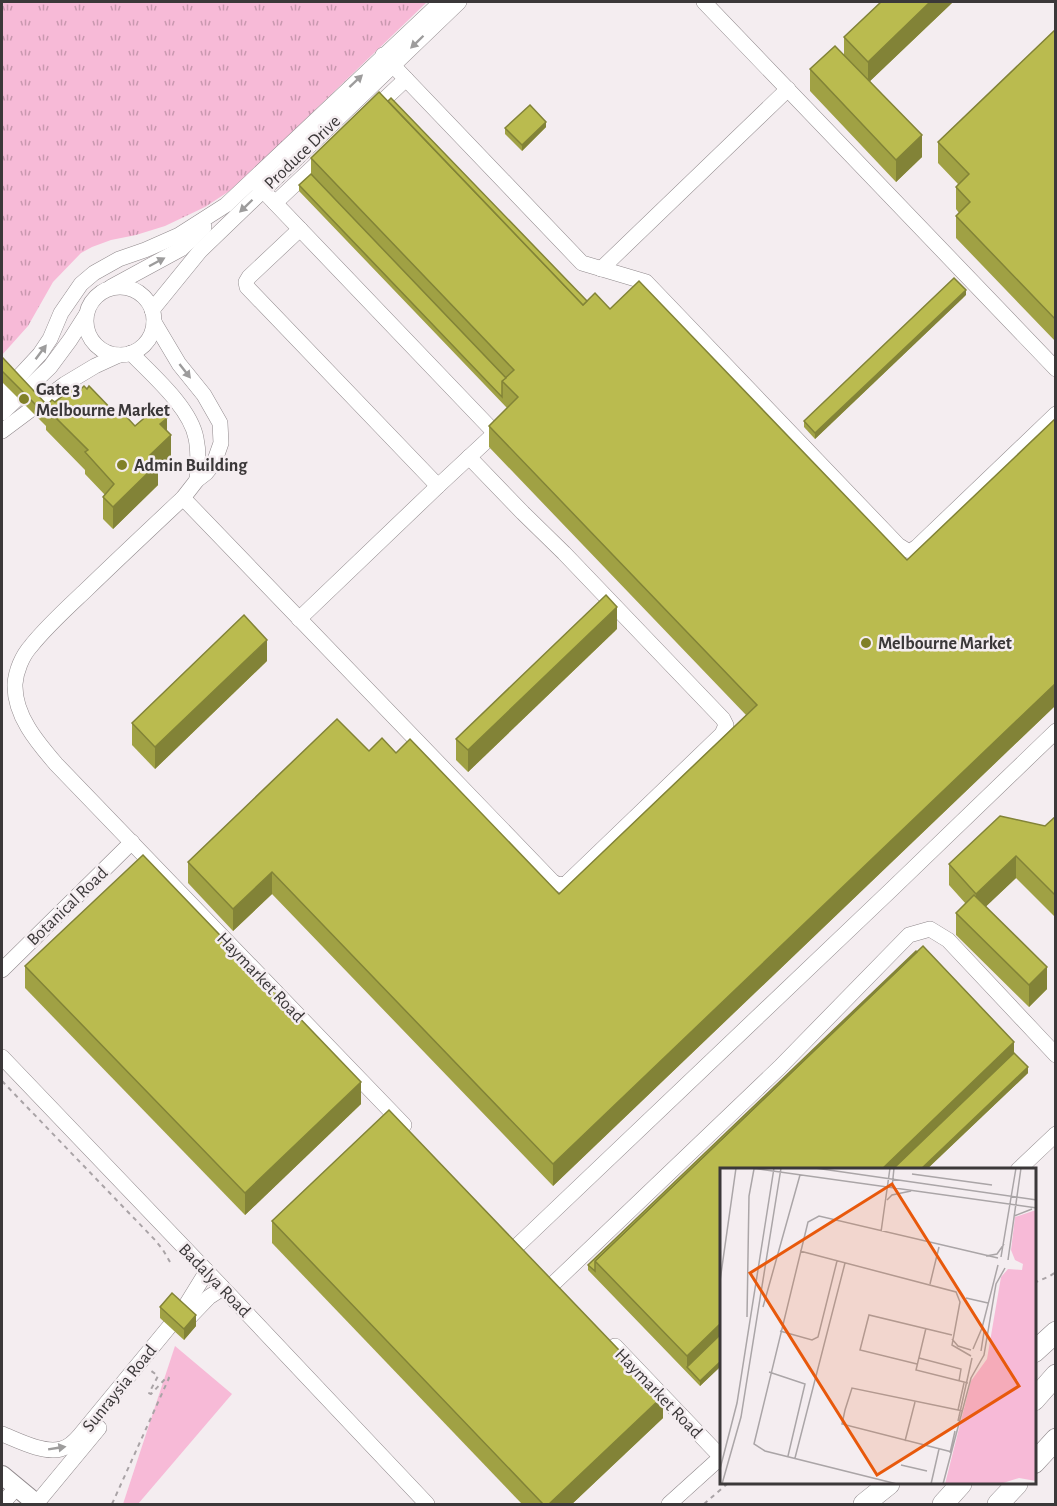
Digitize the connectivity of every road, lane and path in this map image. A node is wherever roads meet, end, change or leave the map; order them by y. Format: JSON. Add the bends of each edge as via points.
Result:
{"nodes":[{"id":1,"x":441,"y":2,"type":"edge"},
{"id":2,"x":459,"y":2,"type":"edge"},
{"id":3,"x":705,"y":2,"type":"edge"},
{"id":4,"x":388,"y":60,"type":"junction"},
{"id":5,"x":406,"y":79,"type":"junction"},
{"id":6,"x":788,"y":89,"type":"junction"},
{"id":7,"x":357,"y":125,"type":"edge"},
{"id":8,"x":333,"y":149,"type":"edge"},
{"id":9,"x":257,"y":185,"type":"junction"},
{"id":10,"x":275,"y":203,"type":"junction"},
{"id":11,"x":226,"y":205,"type":"junction"},
{"id":12,"x":300,"y":229,"type":"junction"},
{"id":13,"x":601,"y":269,"type":"junction"},
{"id":14,"x":106,"y":290,"type":"junction"},
{"id":15,"x":86,"y":315,"type":"junction"},
{"id":16,"x":153,"y":316,"type":"junction"},
{"id":17,"x":125,"y":354,"type":"junction"},
{"id":18,"x":1056,"y":369,"type":"edge"},
{"id":19,"x":2,"y":395,"type":"edge"},
{"id":20,"x":2,"y":414,"type":"edge"},
{"id":21,"x":1056,"y":414,"type":"edge"},
{"id":22,"x":2,"y":431,"type":"edge"},
{"id":23,"x":469,"y":457,"type":"junction"},
{"id":24,"x":197,"y":480,"type":"junction"},
{"id":25,"x":438,"y":486,"type":"junction"},
{"id":26,"x":183,"y":498,"type":"junction"},
{"id":27,"x":299,"y":619,"type":"junction"},
{"id":28,"x":1056,"y":731,"type":"edge"},
{"id":29,"x":132,"y":842,"type":"junction"},
{"id":30,"x":2,"y":970,"type":"edge"},
{"id":31,"x":1056,"y":1055,"type":"edge"},
{"id":32,"x":2,"y":1057,"type":"edge"},
{"id":33,"x":2,"y":1081,"type":"edge"},
{"id":34,"x":1056,"y":1134,"type":"edge"},
{"id":35,"x":414,"y":1136,"type":"edge"},
{"id":36,"x":1020,"y":1168,"type":"edge"},
{"id":37,"x":518,"y":1244,"type":"edge"},
{"id":38,"x":170,"y":1262,"type":"dead end"},
{"id":39,"x":207,"y":1272,"type":"junction"},
{"id":40,"x":1056,"y":1272,"type":"edge"},
{"id":41,"x":554,"y":1283,"type":"edge"},
{"id":42,"x":1036,"y":1283,"type":"edge"},
{"id":43,"x":223,"y":1288,"type":"junction"},
{"id":44,"x":602,"y":1332,"type":"edge"},
{"id":45,"x":1056,"y":1332,"type":"edge"},
{"id":46,"x":1036,"y":1351,"type":"edge"},
{"id":47,"x":147,"y":1368,"type":"junction"},
{"id":48,"x":1056,"y":1375,"type":"edge"},
{"id":49,"x":1036,"y":1399,"type":"edge"},
{"id":50,"x":2,"y":1434,"type":"edge"},
{"id":51,"x":1056,"y":1439,"type":"edge"},
{"id":52,"x":720,"y":1456,"type":"edge"},
{"id":53,"x":720,"y":1458,"type":"edge"},
{"id":54,"x":1036,"y":1462,"type":"edge"},
{"id":55,"x":2,"y":1476,"type":"edge"},
{"id":56,"x":726,"y":1485,"type":"edge"},
{"id":57,"x":888,"y":1485,"type":"edge"},
{"id":58,"x":960,"y":1485,"type":"edge"},
{"id":59,"x":1016,"y":1485,"type":"edge"},
{"id":60,"x":16,"y":1488,"type":"junction"},
{"id":61,"x":2,"y":1504,"type":"edge"},
{"id":62,"x":36,"y":1504,"type":"edge"},
{"id":63,"x":112,"y":1504,"type":"edge"},
{"id":64,"x":427,"y":1504,"type":"edge"},
{"id":65,"x":669,"y":1504,"type":"edge"},
{"id":66,"x":704,"y":1504,"type":"edge"},
{"id":67,"x":864,"y":1504,"type":"edge"},
{"id":68,"x":943,"y":1504,"type":"edge"},
{"id":69,"x":998,"y":1504,"type":"edge"}],
"edges":[{"from":1,"to":4,"type":"street","name":"Produce Drive"},
{"from":2,"to":4,"type":"street","name":"Produce Drive","one_way":true},
{"from":3,"to":6,"type":"street"},
{"from":4,"to":5,"type":"street"},
{"from":4,"to":9,"type":"street","name":"Produce Drive"},
{"from":5,"to":7,"type":"street"},
{"from":5,"to":13,"type":"street","via":[[582,263]]},
{"from":6,"to":13,"type":"street"},
{"from":6,"to":18,"type":"street"},
{"from":8,"to":10,"type":"street"},
{"from":9,"to":10,"type":"street"},
{"from":9,"to":11,"type":"street","name":"Produce Drive"},
{"from":9,"to":16,"type":"street","name":"Produce Drive","one_way":true,"via":[[200,251]]},
{"from":10,"to":12,"type":"street"},
{"from":14,"to":11,"type":"street","name":"Produce Drive","one_way":true,"via":[[181,249]]},
{"from":19,"to":11,"type":"street","name":"Produce Drive","one_way":true,"via":[[40,354],[81,284],[119,259],[180,235]]},
{"from":12,"to":23,"type":"street","via":[[495,433]]},
{"from":12,"to":25,"type":"street","via":[[249,278],[248,287]]},
{"from":13,"to":21,"type":"street","via":[[646,282],[906,550],[917,547]]},
{"from":14,"to":15,"type":"street","via":[[96,296]]},
{"from":14,"to":16,"type":"street","via":[[117,287],[138,292],[147,300]]},
{"from":15,"to":17,"type":"street","via":[[90,338],[98,347],[108,353]]},
{"from":15,"to":20,"type":"street","via":[[50,367]]},
{"from":16,"to":17,"type":"street","via":[[147,341]]},
{"from":16,"to":24,"type":"street","name":"Haymarket Road","one_way":true,"via":[[179,364],[220,423],[220,443],[213,463]]},
{"from":17,"to":22,"type":"street","via":[[65,384]]},
{"from":17,"to":24,"type":"street","via":[[170,393],[189,418],[199,455]]},
{"from":23,"to":25,"type":"street"},
{"from":23,"to":27,"type":"street","via":[[726,725],[565,884],[554,883]]},
{"from":24,"to":26,"type":"street","name":"Haymarket Road"},
{"from":25,"to":27,"type":"street"},
{"from":26,"to":27,"type":"street"},
{"from":26,"to":29,"type":"street","name":"Haymarket Road","via":[[51,624],[30,647],[15,682],[17,705],[41,747]]},
{"from":28,"to":37,"type":"street"},
{"from":29,"to":30,"type":"street","name":"Botanical Road"},
{"from":29,"to":35,"type":"street","name":"Haymarket Road"},
{"from":31,"to":41,"type":"street","via":[[948,940],[930,929],[909,935],[780,1066]]},
{"from":32,"to":39,"type":"street","name":"Badalya Road"},
{"from":33,"to":38,"type":"path","via":[[155,1240]]},
{"from":34,"to":36,"type":"street"},
{"from":39,"to":43,"type":"street","name":"Badalya Road"},
{"from":50,"to":39,"type":"street","name":"Sunraysia Road","one_way":true,"via":[[51,1450],[70,1445],[183,1310]]},
{"from":40,"to":42,"type":"path"},
{"from":43,"to":47,"type":"street","name":"Sunraysia Road","via":[[193,1312]]},
{"from":43,"to":64,"type":"street","name":"Badalya Road"},
{"from":44,"to":52,"type":"street","name":"Haymarket Road"},
{"from":45,"to":46,"type":"highway"},
{"from":47,"to":62,"type":"street","name":"Sunraysia Road"},
{"from":47,"to":63,"type":"path","via":[[158,1376],[151,1394],[169,1378]]},
{"from":48,"to":49,"type":"highway"},
{"from":51,"to":54,"type":"highway"},
{"from":53,"to":65,"type":"street"},
{"from":55,"to":60,"type":"main road"},
{"from":56,"to":66,"type":"path"},
{"from":57,"to":67,"type":"highway"},
{"from":58,"to":68,"type":"highway"},
{"from":59,"to":69,"type":"highway"},
{"from":60,"to":61,"type":"street"},
{"from":60,"to":62,"type":"main road"}]}
